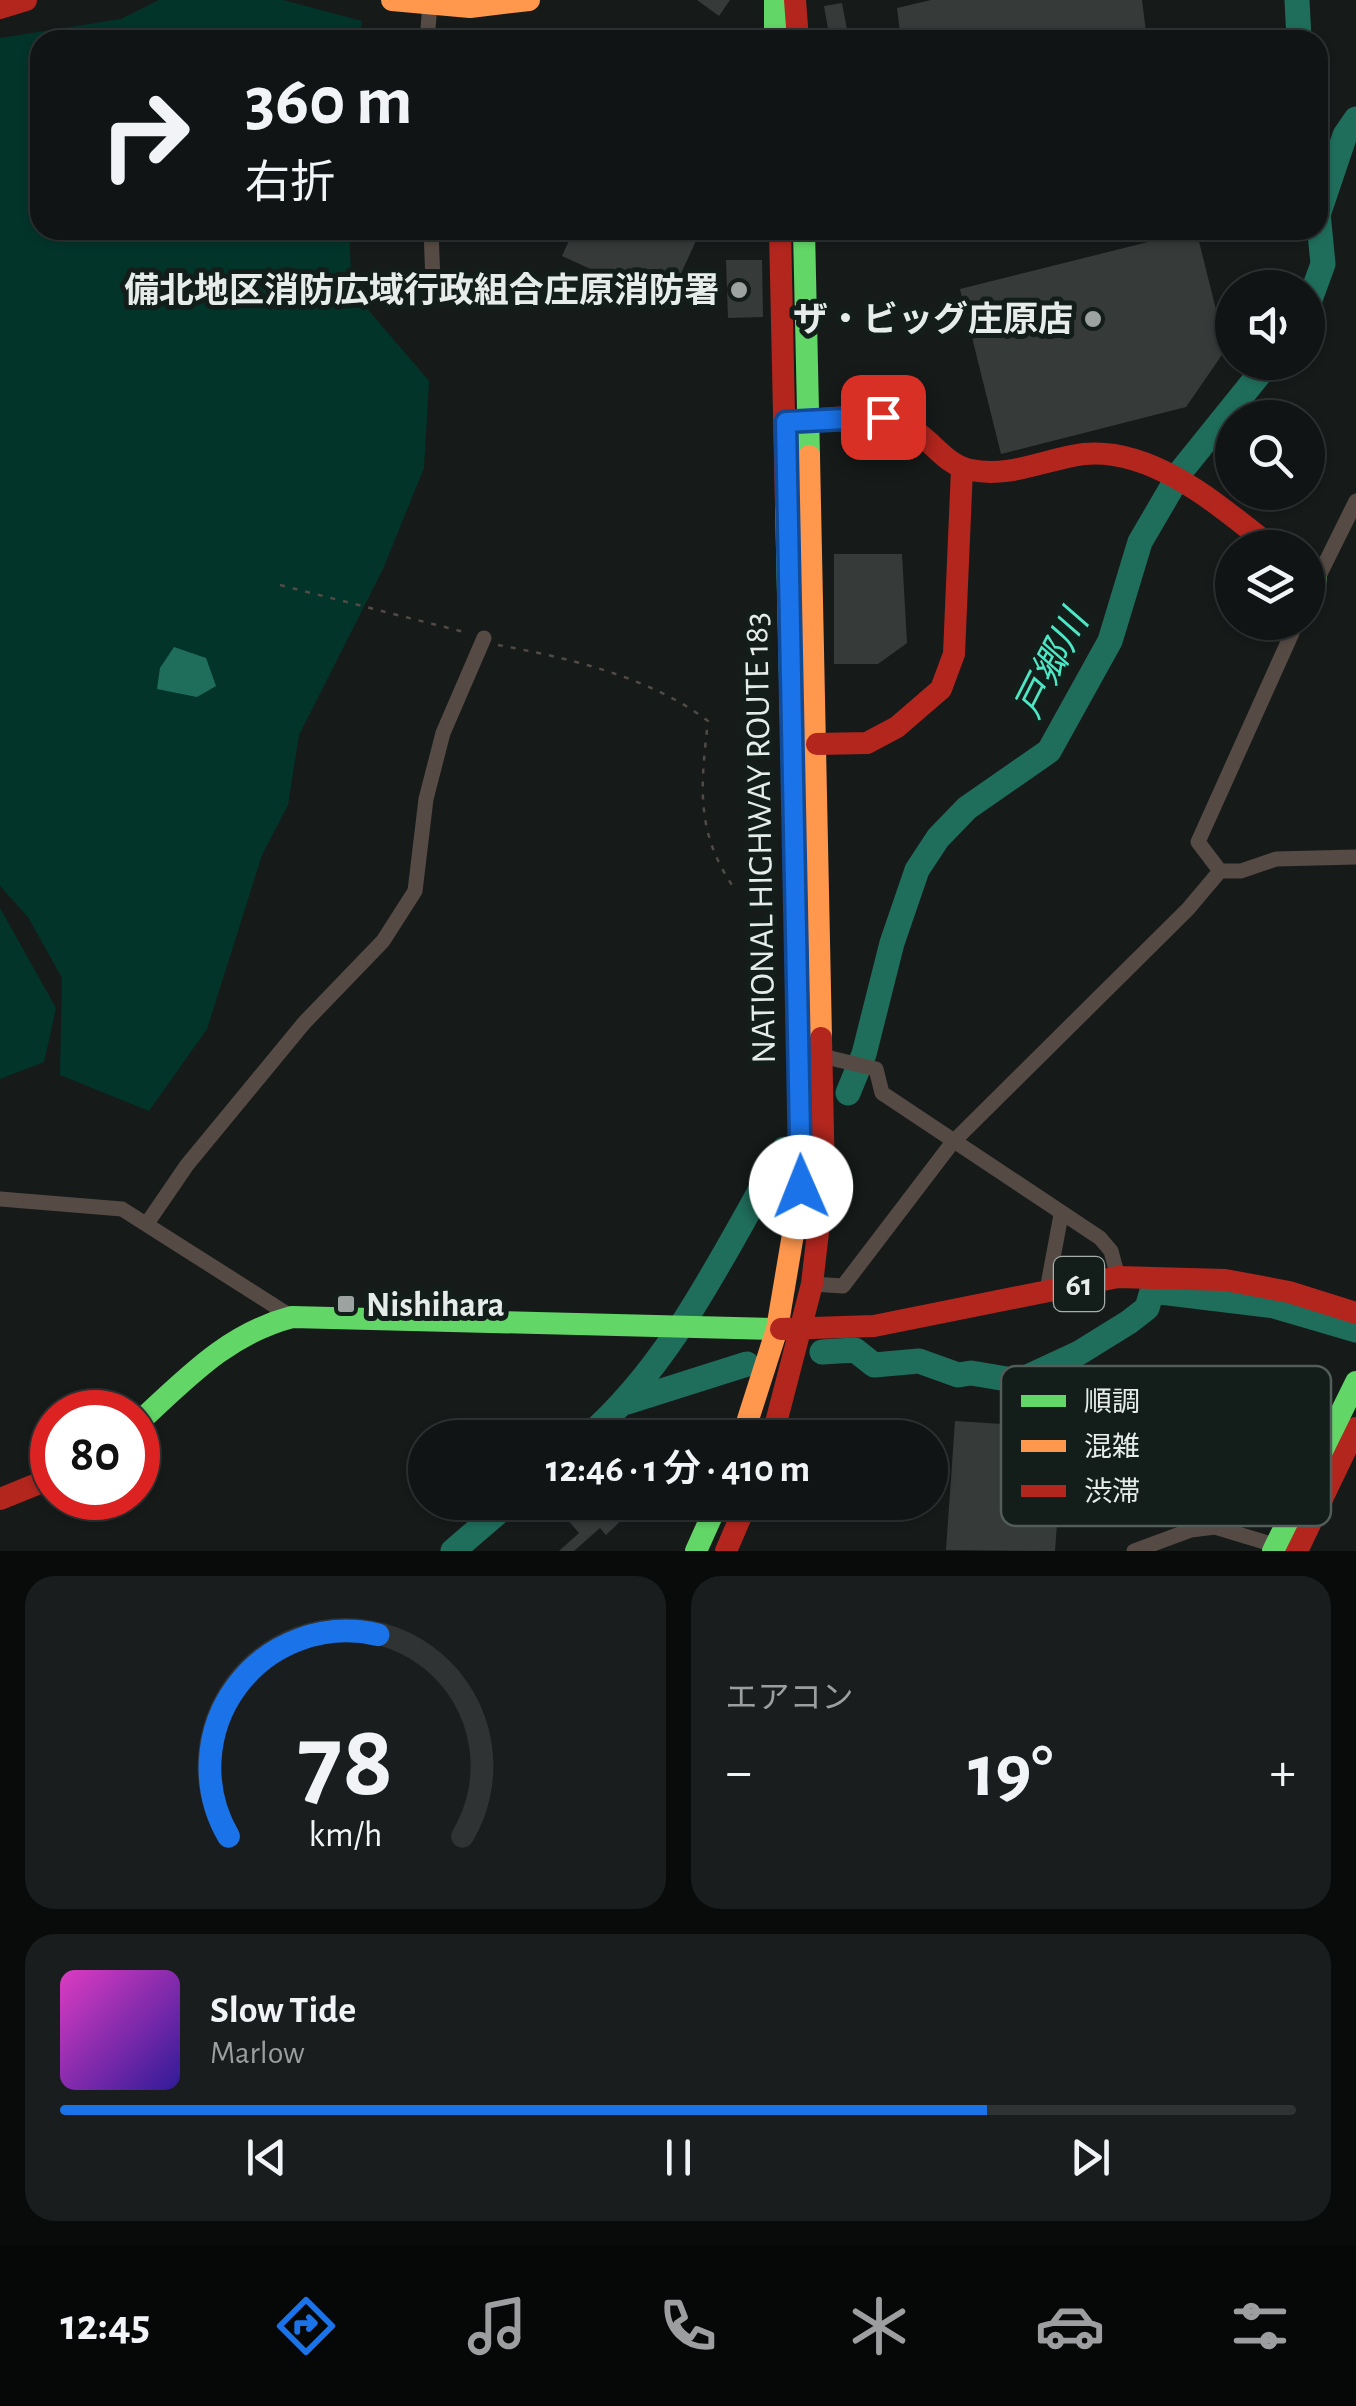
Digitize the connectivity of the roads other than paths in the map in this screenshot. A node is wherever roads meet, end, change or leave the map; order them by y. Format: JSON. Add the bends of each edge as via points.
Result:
{"nodes":[{"id":1,"x":26,"y":0,"type":"edge"},
{"id":2,"x":392,"y":0,"type":"edge"},
{"id":3,"x":529,"y":0,"type":"edge"},
{"id":4,"x":775,"y":0,"type":"edge"},
{"id":5,"x":795,"y":0,"type":"edge"},
{"id":6,"x":430,"y":5,"type":"junction"},
{"id":7,"x":0,"y":8,"type":"edge"},
{"id":8,"x":428,"y":30,"type":"edge"},
{"id":9,"x":775,"y":30,"type":"edge"},
{"id":10,"x":797,"y":30,"type":"edge"},
{"id":11,"x":431,"y":240,"type":"edge"},
{"id":12,"x":781,"y":240,"type":"edge"},
{"id":13,"x":804,"y":240,"type":"edge"},
{"id":14,"x":433,"y":282,"type":"dead end"},
{"id":15,"x":797,"y":421,"type":"junction"},
{"id":16,"x":962,"y":469,"type":"junction"},
{"id":17,"x":1356,"y":501,"type":"edge"},
{"id":18,"x":1246,"y":530,"type":"edge"},
{"id":19,"x":1325,"y":557,"type":"edge"},
{"id":20,"x":484,"y":638,"type":"road end"},
{"id":21,"x":1289,"y":640,"type":"edge"},
{"id":22,"x":818,"y":744,"type":"junction"},
{"id":23,"x":1356,"y":856,"type":"edge"},
{"id":24,"x":1220,"y":871,"type":"junction"},
{"id":25,"x":822,"y":1056,"type":"junction"},
{"id":26,"x":952,"y":1143,"type":"junction"},
{"id":27,"x":0,"y":1198,"type":"edge"},
{"id":28,"x":1061,"y":1215,"type":"junction"},
{"id":29,"x":148,"y":1222,"type":"junction"},
{"id":30,"x":1118,"y":1277,"type":"junction"},
{"id":31,"x":812,"y":1284,"type":"junction"},
{"id":32,"x":1048,"y":1290,"type":"junction"},
{"id":33,"x":1356,"y":1313,"type":"edge"},
{"id":34,"x":292,"y":1317,"type":"junction"},
{"id":35,"x":802,"y":1328,"type":"junction"},
{"id":36,"x":777,"y":1329,"type":"junction"},
{"id":37,"x":1356,"y":1382,"type":"edge"},
{"id":38,"x":160,"y":1403,"type":"edge"},
{"id":39,"x":748,"y":1420,"type":"edge"},
{"id":40,"x":777,"y":1420,"type":"edge"},
{"id":41,"x":1356,"y":1428,"type":"edge"},
{"id":42,"x":1331,"y":1434,"type":"edge"},
{"id":43,"x":1331,"y":1479,"type":"edge"},
{"id":44,"x":30,"y":1487,"type":"edge"},
{"id":45,"x":0,"y":1499,"type":"edge"},
{"id":46,"x":710,"y":1520,"type":"edge"},
{"id":47,"x":739,"y":1520,"type":"edge"},
{"id":48,"x":1286,"y":1526,"type":"edge"},
{"id":49,"x":1308,"y":1526,"type":"edge"},
{"id":50,"x":696,"y":1551,"type":"edge"},
{"id":51,"x":726,"y":1551,"type":"edge"},
{"id":52,"x":1134,"y":1551,"type":"edge"},
{"id":53,"x":1274,"y":1551,"type":"edge"},
{"id":54,"x":1296,"y":1551,"type":"edge"}],
"edges":[{"from":1,"to":7,"type":"main road"},
{"from":2,"to":6,"type":"main road"},
{"from":3,"to":6,"type":"main road"},
{"from":4,"to":9,"type":"main road"},
{"from":5,"to":10,"type":"main road"},
{"from":6,"to":8,"type":"street"},
{"from":11,"to":14,"type":"street"},
{"from":12,"to":15,"type":"main road","name":"NATIONAL HIGHWAY ROUTE 183"},
{"from":13,"to":15,"type":"main road","name":"NATIONAL HIGHWAY ROUTE 183"},
{"from":15,"to":16,"type":"main road","via":[[883,417],[915,430]]},
{"from":15,"to":22,"type":"main road","name":"NATIONAL HIGHWAY ROUTE 183"},
{"from":15,"to":36,"type":"main road","name":"NATIONAL HIGHWAY ROUTE 183","via":[[801,1187]]},
{"from":16,"to":18,"type":"main road","via":[[998,474],[1113,453],[1150,466]]},
{"from":16,"to":22,"type":"main road","via":[[954,654],[942,688],[897,728],[867,743]]},
{"from":17,"to":19,"type":"street"},
{"from":20,"to":29,"type":"street","via":[[443,733],[414,892],[382,941],[187,1164]]},
{"from":21,"to":24,"type":"street","via":[[1198,842]]},
{"from":22,"to":25,"type":"main road","name":"NATIONAL HIGHWAY ROUTE 183"},
{"from":23,"to":24,"type":"street"},
{"from":24,"to":26,"type":"street"},
{"from":25,"to":26,"type":"street","via":[[876,1069],[882,1093]]},
{"from":25,"to":31,"type":"main road","name":"NATIONAL HIGHWAY ROUTE 183","via":[[824,1180]]},
{"from":26,"to":28,"type":"street"},
{"from":26,"to":31,"type":"street","via":[[842,1286]]},
{"from":27,"to":29,"type":"street","via":[[122,1209]]},
{"from":28,"to":30,"type":"street","via":[[1100,1238]]},
{"from":28,"to":32,"type":"street"},
{"from":29,"to":34,"type":"street"},
{"from":30,"to":32,"type":"main road","number":"61"},
{"from":30,"to":33,"type":"main road","number":"61","via":[[1225,1280]]},
{"from":31,"to":35,"type":"main road","name":"NATIONAL HIGHWAY ROUTE 183"},
{"from":32,"to":35,"type":"main road","number":"61","via":[[874,1326]]},
{"from":34,"to":36,"type":"main road"},
{"from":34,"to":38,"type":"main road","via":[[265,1322],[235,1340]]},
{"from":35,"to":36,"type":"main road","number":"61"},
{"from":35,"to":40,"type":"main road","name":"NATIONAL HIGHWAY ROUTE 183"},
{"from":36,"to":39,"type":"main road","name":"NATIONAL HIGHWAY ROUTE 183"},
{"from":37,"to":42,"type":"main road","bridge":true},
{"from":41,"to":43,"type":"main road"},
{"from":44,"to":45,"type":"main road"},
{"from":46,"to":50,"type":"main road"},
{"from":47,"to":51,"type":"main road"},
{"from":48,"to":53,"type":"main road","bridge":true},
{"from":49,"to":54,"type":"main road"},
{"from":52,"to":54,"type":"street","via":[[1215,1527]]}]}
